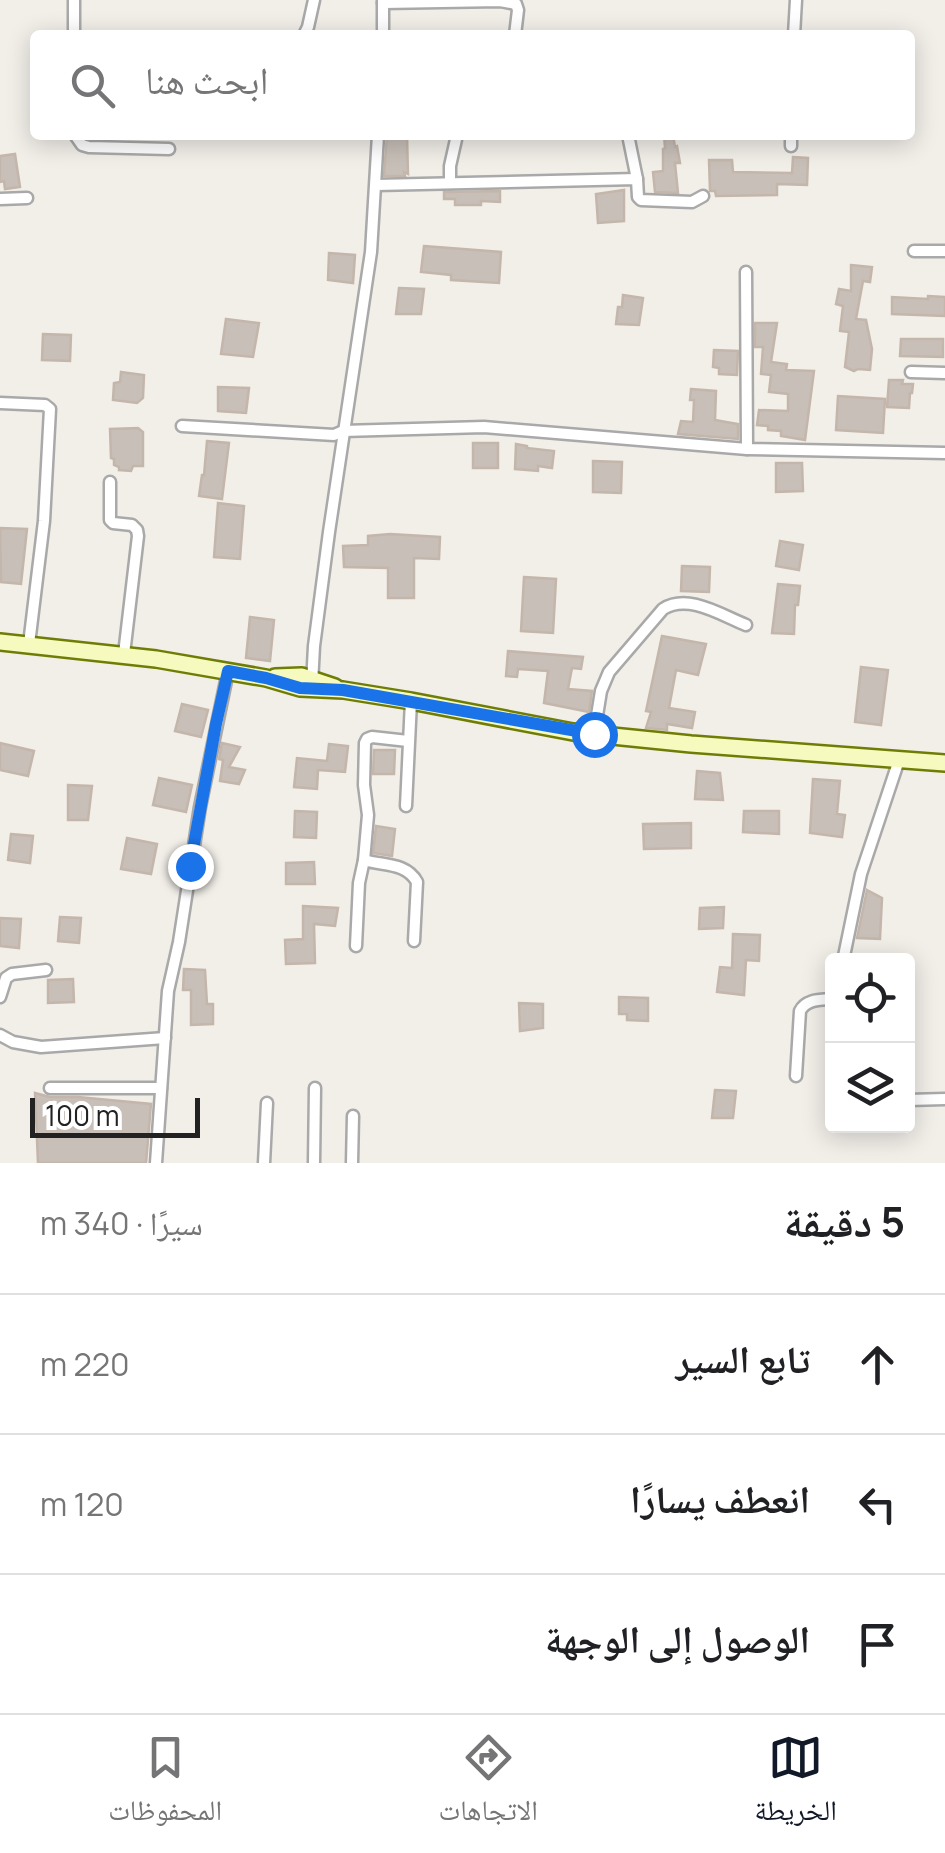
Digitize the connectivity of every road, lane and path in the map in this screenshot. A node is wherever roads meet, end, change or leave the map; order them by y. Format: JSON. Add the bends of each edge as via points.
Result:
{"nodes":[{"id":1,"x":74,"y":0,"type":"edge"},
{"id":2,"x":314,"y":0,"type":"edge"},
{"id":3,"x":796,"y":0,"type":"edge"},
{"id":4,"x":383,"y":1,"type":"edge"},
{"id":5,"x":74,"y":30,"type":"edge"},
{"id":6,"x":305,"y":30,"type":"edge"},
{"id":7,"x":383,"y":30,"type":"edge"},
{"id":8,"x":516,"y":30,"type":"edge"},
{"id":9,"x":794,"y":30,"type":"edge"},
{"id":10,"x":78,"y":140,"type":"edge"},
{"id":11,"x":378,"y":140,"type":"edge"},
{"id":12,"x":456,"y":140,"type":"edge"},
{"id":13,"x":629,"y":140,"type":"edge"},
{"id":14,"x":169,"y":148,"type":"dead end"},
{"id":15,"x":637,"y":179,"type":"junction"},
{"id":16,"x":450,"y":183,"type":"junction"},
{"id":17,"x":376,"y":185,"type":"junction"},
{"id":18,"x":703,"y":196,"type":"dead end"},
{"id":19,"x":27,"y":198,"type":"dead end"},
{"id":20,"x":0,"y":199,"type":"edge"},
{"id":21,"x":914,"y":251,"type":"dead end"},
{"id":22,"x":945,"y":251,"type":"edge"},
{"id":23,"x":746,"y":272,"type":"dead end"},
{"id":24,"x":911,"y":372,"type":"dead end"},
{"id":25,"x":945,"y":373,"type":"edge"},
{"id":26,"x":0,"y":403,"type":"edge"},
{"id":27,"x":182,"y":426,"type":"dead end"},
{"id":28,"x":343,"y":431,"type":"junction"},
{"id":29,"x":747,"y":449,"type":"junction"},
{"id":30,"x":945,"y":453,"type":"edge"},
{"id":31,"x":110,"y":482,"type":"dead end"},
{"id":32,"x":746,"y":626,"type":"dead end"},
{"id":33,"x":0,"y":642,"type":"edge"},
{"id":34,"x":30,"y":644,"type":"junction"},
{"id":35,"x":124,"y":654,"type":"junction"},
{"id":36,"x":228,"y":671,"type":"junction"},
{"id":37,"x":306,"y":683,"type":"junction"},
{"id":38,"x":411,"y":701,"type":"junction"},
{"id":39,"x":594,"y":734,"type":"junction"},
{"id":40,"x":408,"y":741,"type":"junction"},
{"id":41,"x":899,"y":760,"type":"junction"},
{"id":42,"x":945,"y":763,"type":"edge"},
{"id":43,"x":406,"y":806,"type":"dead end"},
{"id":44,"x":364,"y":860,"type":"junction"},
{"id":45,"x":414,"y":941,"type":"dead end"},
{"id":46,"x":356,"y":946,"type":"dead end"},
{"id":47,"x":844,"y":953,"type":"edge"},
{"id":48,"x":46,"y":970,"type":"dead end"},
{"id":49,"x":0,"y":997,"type":"edge"},
{"id":50,"x":825,"y":1000,"type":"edge"},
{"id":51,"x":0,"y":1035,"type":"edge"},
{"id":52,"x":165,"y":1038,"type":"junction"},
{"id":53,"x":796,"y":1076,"type":"dead end"},
{"id":54,"x":50,"y":1088,"type":"dead end"},
{"id":55,"x":161,"y":1088,"type":"junction"},
{"id":56,"x":315,"y":1088,"type":"dead end"},
{"id":57,"x":945,"y":1099,"type":"edge"},
{"id":58,"x":915,"y":1100,"type":"edge"},
{"id":59,"x":267,"y":1103,"type":"dead end"},
{"id":60,"x":353,"y":1116,"type":"dead end"},
{"id":61,"x":156,"y":1163,"type":"edge"},
{"id":62,"x":264,"y":1163,"type":"edge"},
{"id":63,"x":314,"y":1163,"type":"edge"},
{"id":64,"x":352,"y":1163,"type":"edge"}],
"edges":[{"from":1,"to":5,"type":"street"},
{"from":2,"to":6,"type":"street"},
{"from":3,"to":9,"type":"street"},
{"from":4,"to":7,"type":"street"},
{"from":4,"to":8,"type":"street","via":[[516,4]]},
{"from":10,"to":14,"type":"street","via":[[82,146]]},
{"from":11,"to":17,"type":"street"},
{"from":12,"to":16,"type":"street"},
{"from":13,"to":15,"type":"street"},
{"from":15,"to":16,"type":"street"},
{"from":15,"to":18,"type":"street","via":[[642,200],[692,202]]},
{"from":16,"to":17,"type":"street"},
{"from":17,"to":28,"type":"street"},
{"from":19,"to":20,"type":"street"},
{"from":21,"to":22,"type":"street"},
{"from":23,"to":29,"type":"street"},
{"from":24,"to":25,"type":"street"},
{"from":26,"to":34,"type":"street","via":[[50,409]]},
{"from":27,"to":28,"type":"street"},
{"from":28,"to":29,"type":"street","via":[[484,428]]},
{"from":28,"to":37,"type":"street"},
{"from":29,"to":30,"type":"street"},
{"from":31,"to":35,"type":"street","via":[[110,520],[132,525],[138,536]]},
{"from":32,"to":39,"type":"street","via":[[690,604],[663,609],[609,672]]},
{"from":33,"to":34,"type":"street"},
{"from":34,"to":35,"type":"street"},
{"from":35,"to":36,"type":"street"},
{"from":36,"to":37,"type":"street"},
{"from":36,"to":52,"type":"street"},
{"from":37,"to":38,"type":"street"},
{"from":38,"to":39,"type":"street"},
{"from":38,"to":40,"type":"street"},
{"from":39,"to":41,"type":"street"},
{"from":40,"to":43,"type":"street"},
{"from":40,"to":44,"type":"street","via":[[365,742]]},
{"from":41,"to":42,"type":"street"},
{"from":41,"to":47,"type":"street","via":[[861,874]]},
{"from":44,"to":45,"type":"street","via":[[413,874]]},
{"from":44,"to":46,"type":"street"},
{"from":48,"to":49,"type":"street","via":[[12,974]]},
{"from":50,"to":53,"type":"street","via":[[805,1004],[800,1012]]},
{"from":51,"to":52,"type":"street","via":[[41,1047]]},
{"from":52,"to":55,"type":"street"},
{"from":54,"to":55,"type":"street"},
{"from":55,"to":61,"type":"street"},
{"from":56,"to":63,"type":"street"},
{"from":57,"to":58,"type":"street"},
{"from":59,"to":62,"type":"street"},
{"from":60,"to":64,"type":"street"}]}
